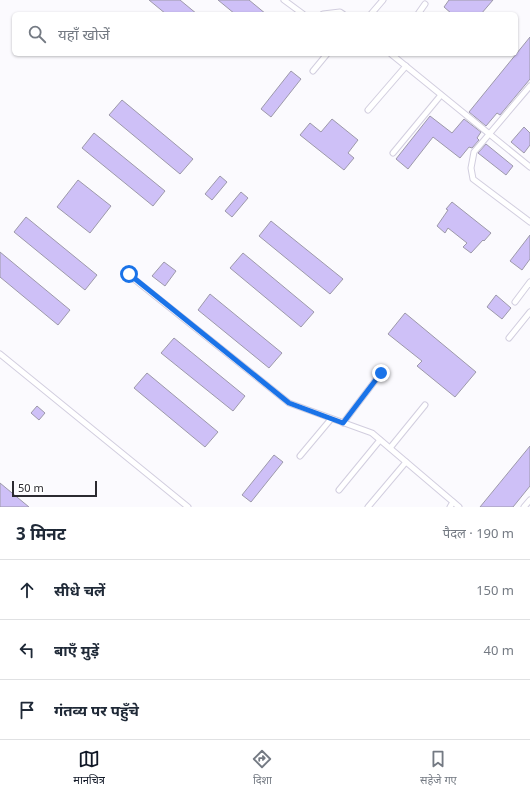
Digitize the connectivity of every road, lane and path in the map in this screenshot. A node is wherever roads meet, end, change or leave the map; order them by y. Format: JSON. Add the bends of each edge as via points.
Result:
{"nodes":[{"id":1,"x":284,"y":0,"type":"edge"},
{"id":2,"x":383,"y":0,"type":"edge"},
{"id":3,"x":425,"y":4,"type":"dead end"},
{"id":4,"x":299,"y":12,"type":"edge"},
{"id":5,"x":373,"y":12,"type":"edge"},
{"id":6,"x":419,"y":12,"type":"edge"},
{"id":7,"x":325,"y":56,"type":"edge"},
{"id":8,"x":394,"y":56,"type":"edge"},
{"id":9,"x":406,"y":66,"type":"junction"},
{"id":10,"x":313,"y":71,"type":"dead end"},
{"id":11,"x":529,"y":89,"type":"edge"},
{"id":12,"x":441,"y":95,"type":"junction"},
{"id":13,"x":368,"y":110,"type":"dead end"},
{"id":14,"x":490,"y":135,"type":"junction"},
{"id":15,"x":393,"y":153,"type":"dead end"},
{"id":16,"x":530,"y":167,"type":"edge"},
{"id":17,"x":530,"y":222,"type":"edge"},
{"id":18,"x":129,"y":274,"type":"dead end"},
{"id":19,"x":530,"y":282,"type":"edge"},
{"id":20,"x":515,"y":302,"type":"dead end"},
{"id":21,"x":530,"y":312,"type":"edge"},
{"id":22,"x":509,"y":338,"type":"dead end"},
{"id":23,"x":0,"y":354,"type":"edge"},
{"id":24,"x":381,"y":373,"type":"dead end"},
{"id":25,"x":425,"y":405,"type":"dead end"},
{"id":26,"x":331,"y":418,"type":"junction"},
{"id":27,"x":343,"y":423,"type":"junction"},
{"id":28,"x":380,"y":440,"type":"junction"},
{"id":29,"x":390,"y":448,"type":"junction"},
{"id":30,"x":300,"y":456,"type":"dead end"},
{"id":31,"x":406,"y":462,"type":"junction"},
{"id":32,"x":339,"y":490,"type":"dead end"},
{"id":33,"x":530,"y":500,"type":"edge"},
{"id":34,"x":454,"y":502,"type":"junction"},
{"id":35,"x":188,"y":507,"type":"edge"},
{"id":36,"x":368,"y":507,"type":"edge"},
{"id":37,"x":450,"y":507,"type":"edge"},
{"id":38,"x":459,"y":507,"type":"edge"},
{"id":39,"x":524,"y":507,"type":"edge"}],
"edges":[{"from":1,"to":4,"type":"lane"},
{"from":2,"to":5,"type":"lane"},
{"from":3,"to":6,"type":"lane"},
{"from":7,"to":10,"type":"lane"},
{"from":8,"to":9,"type":"lane"},
{"from":9,"to":12,"type":"lane"},
{"from":9,"to":13,"type":"lane"},
{"from":11,"to":14,"type":"lane"},
{"from":12,"to":14,"type":"lane"},
{"from":12,"to":15,"type":"lane"},
{"from":14,"to":16,"type":"lane"},
{"from":14,"to":17,"type":"lane","via":[[474,152],[471,168],[473,179]]},
{"from":18,"to":26,"type":"lane","via":[[289,403]]},
{"from":19,"to":20,"type":"lane"},
{"from":21,"to":22,"type":"lane"},
{"from":23,"to":35,"type":"lane"},
{"from":24,"to":27,"type":"lane"},
{"from":25,"to":29,"type":"lane"},
{"from":26,"to":27,"type":"lane"},
{"from":26,"to":30,"type":"lane"},
{"from":27,"to":28,"type":"lane","via":[[372,433]]},
{"from":28,"to":29,"type":"lane"},
{"from":28,"to":32,"type":"lane"},
{"from":29,"to":31,"type":"lane"},
{"from":31,"to":34,"type":"lane"},
{"from":31,"to":36,"type":"lane"},
{"from":33,"to":39,"type":"lane"},
{"from":34,"to":37,"type":"lane"},
{"from":34,"to":38,"type":"lane"}]}
